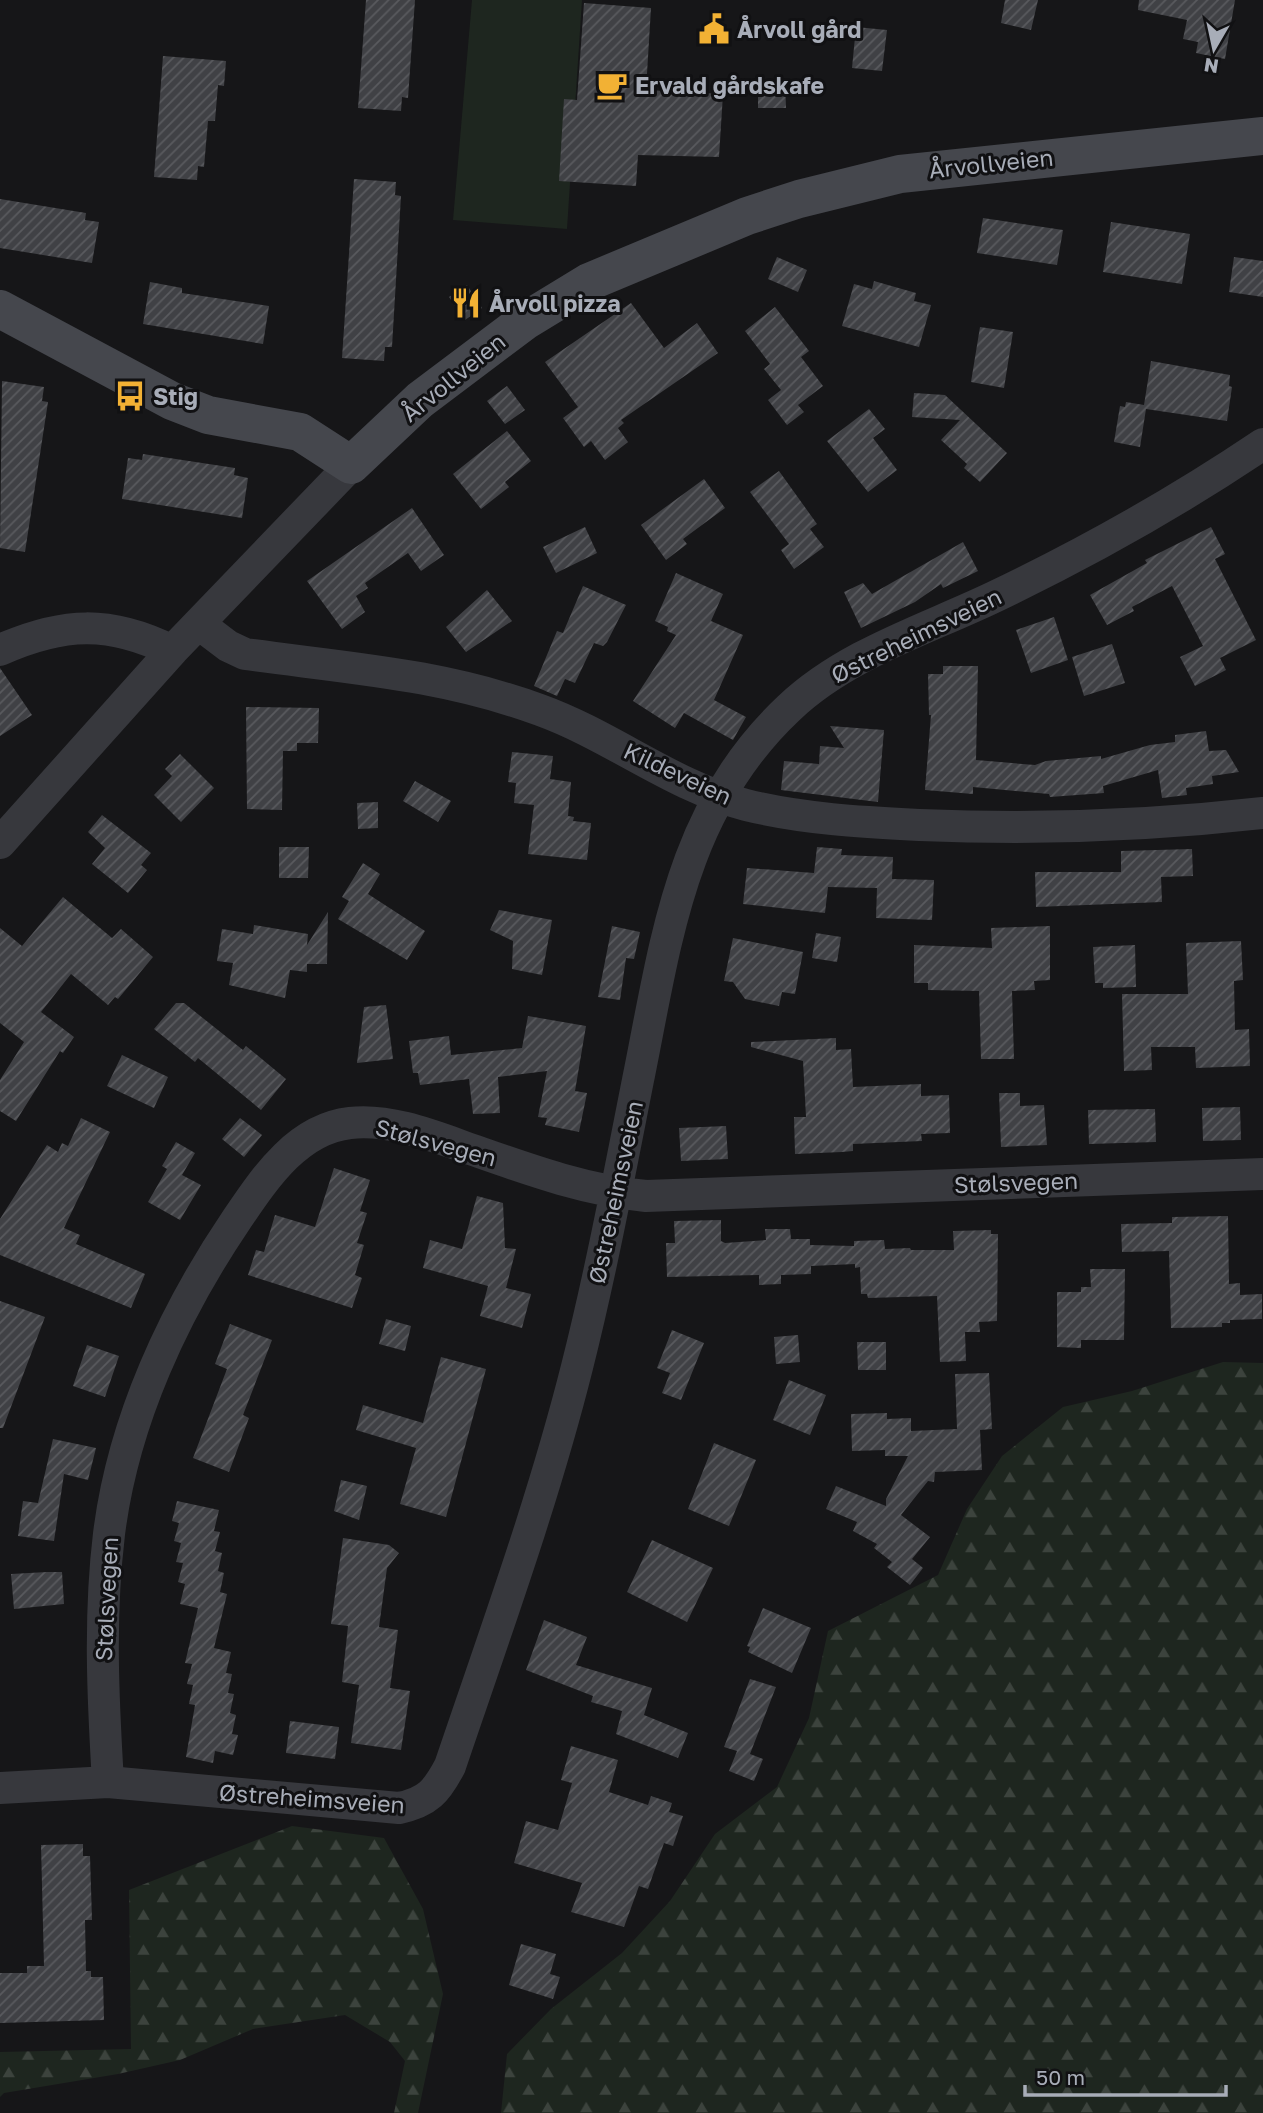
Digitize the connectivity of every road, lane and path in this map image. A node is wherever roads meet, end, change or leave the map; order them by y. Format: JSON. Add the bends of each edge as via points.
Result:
{"nodes":[{"id":1,"x":1263,"y":136,"type":"edge"},
{"id":2,"x":0,"y":309,"type":"edge"},
{"id":3,"x":1263,"y":444,"type":"edge"},
{"id":4,"x":351,"y":465,"type":"junction"},
{"id":5,"x":198,"y":624,"type":"junction"},
{"id":6,"x":0,"y":650,"type":"edge"},
{"id":7,"x":172,"y":651,"type":"junction"},
{"id":8,"x":717,"y":795,"type":"junction"},
{"id":9,"x":1263,"y":813,"type":"edge"},
{"id":10,"x":0,"y":843,"type":"edge"},
{"id":11,"x":1263,"y":1174,"type":"edge"},
{"id":12,"x":615,"y":1193,"type":"junction"},
{"id":13,"x":108,"y":1782,"type":"junction"},
{"id":14,"x":0,"y":1788,"type":"edge"}],
"edges":[{"from":1,"to":4,"type":"street","name":"Årvollveien","via":[[900,174],[747,216],[589,282],[525,321],[419,400]]},
{"from":2,"to":4,"type":"street","via":[[182,406],[300,432]]},
{"from":3,"to":8,"type":"street","name":"Østreheimsveien","via":[[1184,497],[1119,533],[842,668],[789,708]]},
{"from":4,"to":5,"type":"street","name":"Årvollveien"},
{"from":5,"to":7,"type":"street","name":"Årvollveien"},
{"from":5,"to":8,"type":"street","name":"Kildeveien","via":[[245,654],[385,670],[505,697],[572,722]]},
{"from":6,"to":7,"type":"street","via":[[56,631],[89,628],[129,632]]},
{"from":7,"to":10,"type":"street","name":"Årvollveien"},
{"from":8,"to":9,"type":"street","name":"Kildeveien","via":[[810,816],[961,827],[1134,825]]},
{"from":8,"to":12,"type":"street","name":"Østreheimsveien","via":[[686,871],[667,936]]},
{"from":11,"to":12,"type":"street","name":"Stølsvegen","via":[[677,1196]]},
{"from":12,"to":13,"type":"street","name":"Østreheimsveien","via":[[554,1460],[450,1766],[431,1797],[399,1808]]},
{"from":12,"to":13,"type":"street","name":"Stølsvegen","via":[[583,1187],[415,1132],[354,1122],[304,1139],[272,1171],[176,1319],[130,1442],[111,1520],[105,1583],[102,1635]]},
{"from":13,"to":14,"type":"street","name":"Østreheimsveien"}]}
